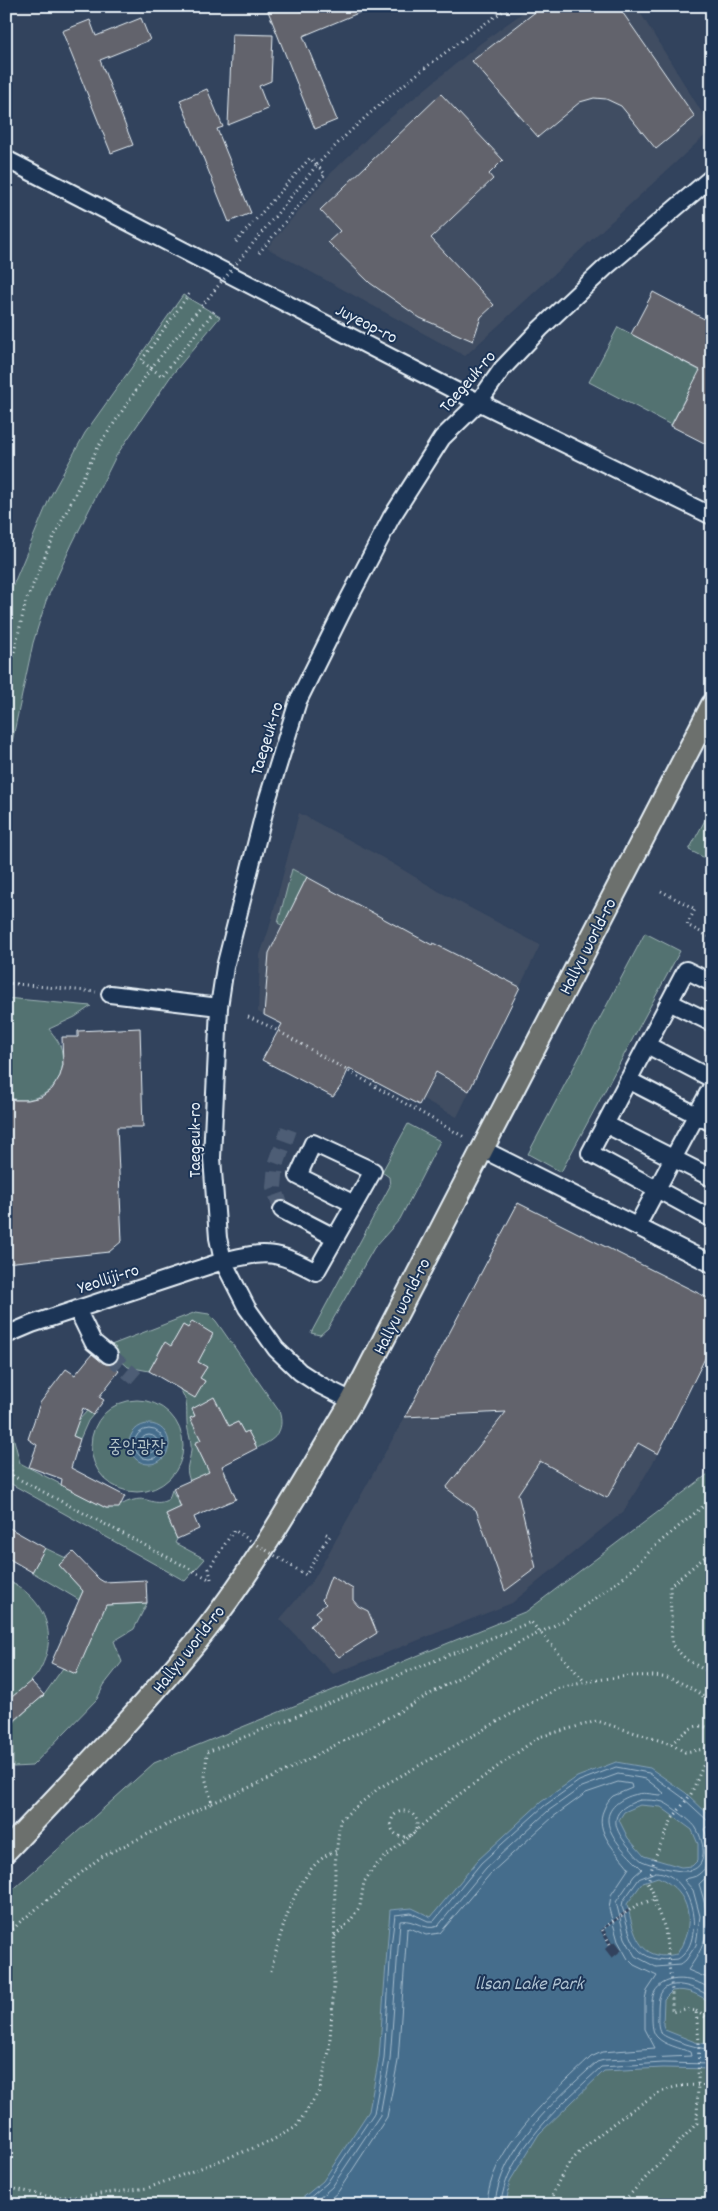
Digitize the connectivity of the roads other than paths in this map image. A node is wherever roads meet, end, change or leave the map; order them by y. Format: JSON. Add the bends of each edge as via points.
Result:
{"nodes":[{"id":1,"x":6,"y":159,"type":"edge"},
{"id":2,"x":712,"y":177,"type":"edge"},
{"id":3,"x":478,"y":403,"type":"junction"},
{"id":4,"x":712,"y":516,"type":"edge"},
{"id":5,"x":712,"y":705,"type":"edge"},
{"id":6,"x":712,"y":983,"type":"edge"},
{"id":7,"x":110,"y":994,"type":"dead end"},
{"id":8,"x":669,"y":1002,"type":"junction"},
{"id":9,"x":219,"y":1007,"type":"junction"},
{"id":10,"x":712,"y":1023,"type":"edge"},
{"id":11,"x":646,"y":1045,"type":"junction"},
{"id":12,"x":712,"y":1079,"type":"edge"},
{"id":13,"x":628,"y":1080,"type":"junction"},
{"id":14,"x":712,"y":1086,"type":"edge"},
{"id":15,"x":696,"y":1115,"type":"junction"},
{"id":16,"x":712,"y":1122,"type":"edge"},
{"id":17,"x":605,"y":1124,"type":"junction"},
{"id":18,"x":482,"y":1149,"type":"junction"},
{"id":19,"x":673,"y":1158,"type":"junction"},
{"id":20,"x":712,"y":1178,"type":"edge"},
{"id":21,"x":656,"y":1190,"type":"junction"},
{"id":22,"x":354,"y":1204,"type":"dead end"},
{"id":23,"x":282,"y":1210,"type":"tunnel mouth"},
{"id":24,"x":712,"y":1219,"type":"edge"},
{"id":25,"x":637,"y":1226,"type":"junction"},
{"id":26,"x":336,"y":1238,"type":"junction"},
{"id":27,"x":223,"y":1261,"type":"junction"},
{"id":28,"x":712,"y":1264,"type":"edge"},
{"id":29,"x":77,"y":1309,"type":"junction"},
{"id":30,"x":6,"y":1335,"type":"edge"},
{"id":31,"x":109,"y":1355,"type":"tunnel mouth"},
{"id":32,"x":352,"y":1401,"type":"junction"},
{"id":33,"x":6,"y":1850,"type":"edge"}],
"edges":[{"from":1,"to":3,"type":"street","name":"Juyeop-ro"},
{"from":2,"to":3,"type":"street","name":"Taegeuk-ro","via":[[606,267],[540,329],[502,369]]},
{"from":3,"to":4,"type":"street","name":"Juyeop-ro"},
{"from":3,"to":9,"type":"street","name":"Taegeuk-ro","via":[[442,438],[391,518],[298,701],[246,879]]},
{"from":5,"to":18,"type":"main road","name":"Hallyu world-ro"},
{"from":6,"to":8,"type":"street","via":[[686,970]]},
{"from":7,"to":9,"type":"street"},
{"from":8,"to":10,"type":"street"},
{"from":8,"to":11,"type":"street"},
{"from":9,"to":27,"type":"street","name":"Taegeuk-ro","via":[[212,1158],[218,1238]]},
{"from":11,"to":12,"type":"street"},
{"from":11,"to":13,"type":"street"},
{"from":13,"to":15,"type":"street"},
{"from":13,"to":17,"type":"street"},
{"from":14,"to":15,"type":"street"},
{"from":15,"to":16,"type":"street"},
{"from":15,"to":19,"type":"street"},
{"from":17,"to":19,"type":"street"},
{"from":17,"to":21,"type":"street","via":[[590,1153]]},
{"from":18,"to":25,"type":"street"},
{"from":18,"to":32,"type":"main road","name":"Hallyu world-ro"},
{"from":19,"to":20,"type":"street"},
{"from":19,"to":21,"type":"street"},
{"from":21,"to":24,"type":"street"},
{"from":21,"to":25,"type":"street"},
{"from":22,"to":26,"type":"street"},
{"from":23,"to":26,"type":"street"},
{"from":25,"to":28,"type":"street"},
{"from":26,"to":27,"type":"street","name":"Yeolliji-ro","via":[[316,1272],[289,1257],[261,1253]]},
{"from":27,"to":29,"type":"street","name":"Yeolliji-ro"},
{"from":27,"to":32,"type":"street","name":"Taegeuk-ro","via":[[247,1308],[276,1349],[300,1372]]},
{"from":29,"to":30,"type":"street","name":"Yeolliji-ro"},
{"from":29,"to":31,"type":"street","via":[[93,1342]]},
{"from":32,"to":33,"type":"main road","name":"Hallyu world-ro","via":[[289,1507],[206,1630],[135,1714]]}]}
